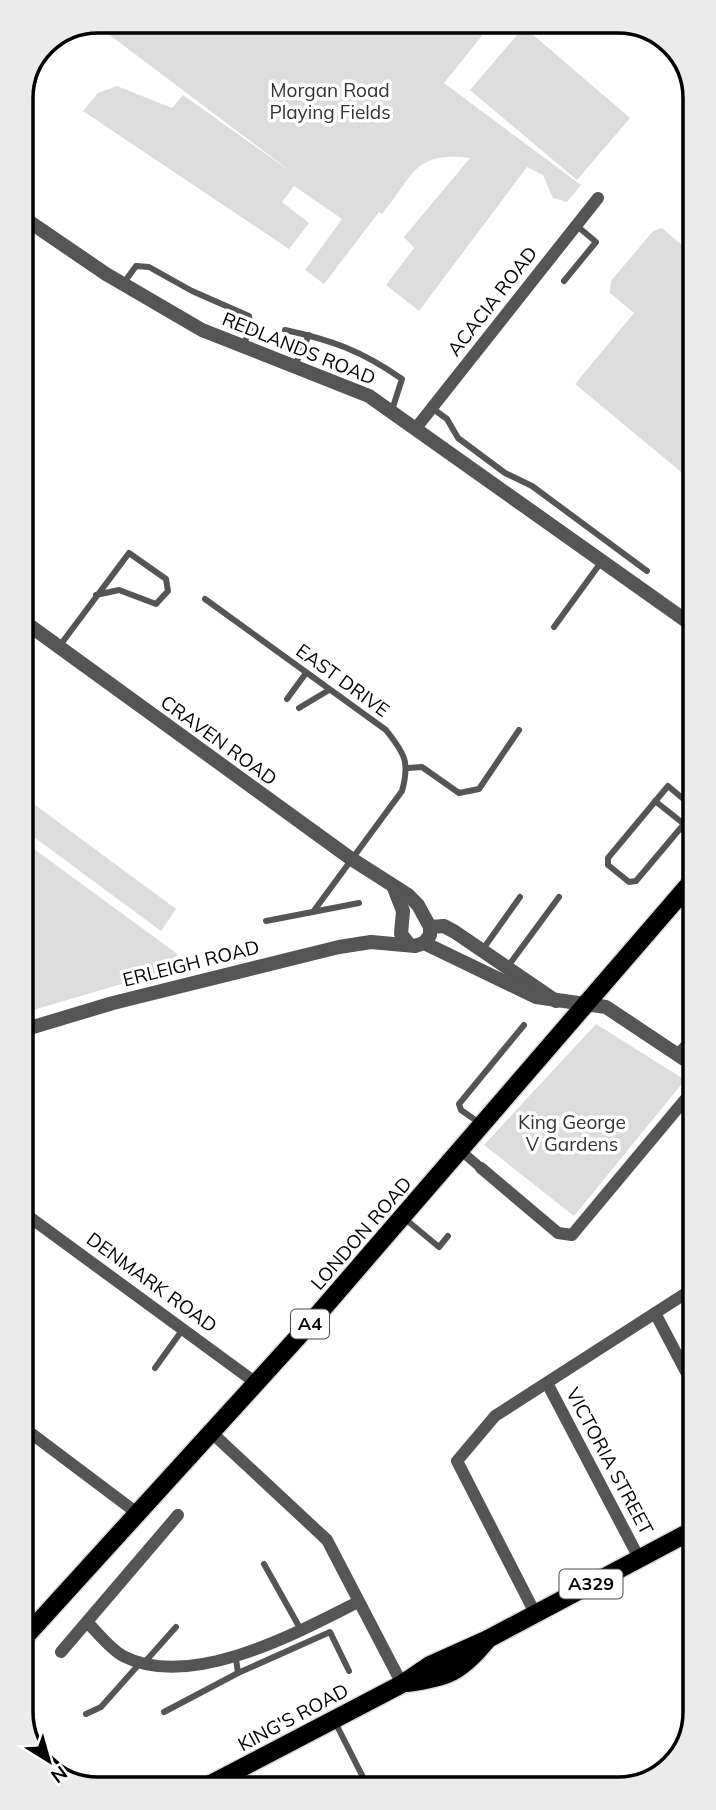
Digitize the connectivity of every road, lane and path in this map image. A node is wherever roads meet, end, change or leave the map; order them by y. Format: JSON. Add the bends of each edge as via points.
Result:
{"nodes":[{"id":1,"x":598,"y":198,"type":"dead end"},
{"id":2,"x":33,"y":224,"type":"edge"},
{"id":3,"x":576,"y":225,"type":"junction"},
{"id":4,"x":564,"y":281,"type":"dead end"},
{"id":5,"x":123,"y":284,"type":"junction"},
{"id":6,"x":285,"y":330,"type":"dead end"},
{"id":7,"x":309,"y":335,"type":"junction"},
{"id":8,"x":243,"y":345,"type":"junction"},
{"id":9,"x":295,"y":365,"type":"junction"},
{"id":10,"x":432,"y":408,"type":"junction"},
{"id":11,"x":392,"y":410,"type":"junction"},
{"id":12,"x":416,"y":428,"type":"junction"},
{"id":13,"x":603,"y":559,"type":"junction"},
{"id":14,"x":647,"y":571,"type":"dead end"},
{"id":15,"x":96,"y":596,"type":"junction"},
{"id":16,"x":205,"y":599,"type":"dead end"},
{"id":17,"x":683,"y":618,"type":"edge"},
{"id":18,"x":554,"y":628,"type":"dead end"},
{"id":19,"x":33,"y":629,"type":"edge"},
{"id":20,"x":58,"y":648,"type":"junction"},
{"id":21,"x":306,"y":673,"type":"junction"},
{"id":22,"x":329,"y":690,"type":"junction"},
{"id":23,"x":287,"y":699,"type":"dead end"},
{"id":24,"x":299,"y":708,"type":"dead end"},
{"id":25,"x":519,"y":730,"type":"dead end"},
{"id":26,"x":408,"y":768,"type":"junction"},
{"id":27,"x":683,"y":799,"type":"edge"},
{"id":28,"x":655,"y":801,"type":"junction"},
{"id":29,"x":683,"y":823,"type":"edge"},
{"id":30,"x":683,"y":825,"type":"edge"},
{"id":31,"x":350,"y":858,"type":"junction"},
{"id":32,"x":394,"y":888,"type":"junction"},
{"id":33,"x":683,"y":892,"type":"edge"},
{"id":34,"x":520,"y":897,"type":"dead end"},
{"id":35,"x":559,"y":897,"type":"dead end"},
{"id":36,"x":359,"y":904,"type":"dead end"},
{"id":37,"x":313,"y":912,"type":"junction"},
{"id":38,"x":266,"y":921,"type":"dead end"},
{"id":39,"x":427,"y":923,"type":"junction"},
{"id":40,"x":403,"y":925,"type":"junction"},
{"id":41,"x":371,"y":942,"type":"junction"},
{"id":42,"x":408,"y":943,"type":"junction"},
{"id":43,"x":424,"y":943,"type":"junction"},
{"id":44,"x":481,"y":950,"type":"junction"},
{"id":45,"x":503,"y":973,"type":"junction"},
{"id":46,"x":587,"y":1004,"type":"junction"},
{"id":47,"x":524,"y":1025,"type":"dead end"},
{"id":48,"x":33,"y":1027,"type":"edge"},
{"id":49,"x":683,"y":1045,"type":"edge"},
{"id":50,"x":676,"y":1053,"type":"junction"},
{"id":51,"x":683,"y":1058,"type":"edge"},
{"id":52,"x":683,"y":1103,"type":"edge"},
{"id":53,"x":482,"y":1125,"type":"junction"},
{"id":54,"x":460,"y":1150,"type":"junction"},
{"id":55,"x":481,"y":1168,"type":"joint"},
{"id":56,"x":402,"y":1216,"type":"junction"},
{"id":57,"x":33,"y":1220,"type":"edge"},
{"id":58,"x":448,"y":1236,"type":"dead end"},
{"id":59,"x":683,"y":1295,"type":"edge"},
{"id":60,"x":655,"y":1313,"type":"junction"},
{"id":61,"x":183,"y":1329,"type":"junction"},
{"id":62,"x":683,"y":1366,"type":"edge"},
{"id":63,"x":155,"y":1368,"type":"dead end"},
{"id":64,"x":547,"y":1383,"type":"junction"},
{"id":65,"x":256,"y":1384,"type":"junction"},
{"id":66,"x":211,"y":1433,"type":"junction"},
{"id":67,"x":33,"y":1435,"type":"edge"},
{"id":68,"x":136,"y":1513,"type":"junction"},
{"id":69,"x":178,"y":1515,"type":"dead end"},
{"id":70,"x":683,"y":1535,"type":"edge"},
{"id":71,"x":639,"y":1558,"type":"junction"},
{"id":72,"x":264,"y":1564,"type":"dead end"},
{"id":73,"x":358,"y":1602,"type":"junction"},
{"id":74,"x":535,"y":1613,"type":"junction"},
{"id":75,"x":87,"y":1622,"type":"junction"},
{"id":76,"x":176,"y":1627,"type":"dead end"},
{"id":77,"x":33,"y":1628,"type":"edge"},
{"id":78,"x":301,"y":1630,"type":"junction"},
{"id":79,"x":61,"y":1652,"type":"dead end"},
{"id":80,"x":236,"y":1659,"type":"junction"},
{"id":81,"x":142,"y":1662,"type":"junction"},
{"id":82,"x":349,"y":1671,"type":"dead end"},
{"id":83,"x":238,"y":1673,"type":"junction"},
{"id":84,"x":402,"y":1684,"type":"junction"},
{"id":85,"x":164,"y":1712,"type":"dead end"},
{"id":86,"x":86,"y":1714,"type":"dead end"},
{"id":87,"x":334,"y":1719,"type":"junction"},
{"id":88,"x":224,"y":1777,"type":"edge"},
{"id":89,"x":363,"y":1777,"type":"edge"}],
"edges":[{"from":1,"to":3,"type":"street","name":"ACACIA ROAD"},
{"from":2,"to":5,"type":"street","name":"REDLANDS ROAD"},
{"from":3,"to":4,"type":"lane","via":[[596,242]]},
{"from":3,"to":10,"type":"street","name":"ACACIA ROAD"},
{"from":5,"to":8,"type":"street","name":"REDLANDS ROAD","via":[[202,330]]},
{"from":5,"to":8,"type":"lane","via":[[136,266],[149,267],[248,316],[251,329]]},
{"from":6,"to":7,"type":"lane"},
{"from":7,"to":9,"type":"lane"},
{"from":7,"to":11,"type":"lane","via":[[373,358],[402,379]]},
{"from":8,"to":9,"type":"street","name":"REDLANDS ROAD"},
{"from":9,"to":11,"type":"street","name":"REDLANDS ROAD"},
{"from":10,"to":12,"type":"street","name":"ACACIA ROAD"},
{"from":10,"to":14,"type":"lane","via":[[447,419],[458,438],[505,473],[533,486]]},
{"from":11,"to":12,"type":"street","name":"REDLANDS ROAD"},
{"from":12,"to":13,"type":"street","name":"REDLANDS ROAD"},
{"from":13,"to":17,"type":"street","name":"REDLANDS ROAD"},
{"from":13,"to":18,"type":"lane"},
{"from":15,"to":15,"type":"lane","via":[[129,553],[166,579],[168,591],[156,604],[119,590]]},
{"from":15,"to":20,"type":"lane"},
{"from":16,"to":21,"type":"lane","name":"EAST DRIVE"},
{"from":19,"to":20,"type":"street","name":"CRAVEN ROAD"},
{"from":20,"to":31,"type":"street","name":"CRAVEN ROAD"},
{"from":21,"to":22,"type":"lane","name":"EAST DRIVE"},
{"from":21,"to":23,"type":"lane"},
{"from":22,"to":24,"type":"lane"},
{"from":22,"to":26,"type":"lane","name":"EAST DRIVE","via":[[386,730]]},
{"from":25,"to":26,"type":"lane","via":[[479,789],[459,793],[422,767]]},
{"from":26,"to":31,"type":"lane","via":[[402,791]]},
{"from":27,"to":28,"type":"lane","via":[[668,786]]},
{"from":28,"to":29,"type":"lane"},
{"from":28,"to":30,"type":"lane","via":[[608,858],[608,865],[629,882],[636,881]]},
{"from":31,"to":32,"type":"street","name":"CRAVEN ROAD"},
{"from":31,"to":37,"type":"lane"},
{"from":32,"to":39,"type":"street","name":"CRAVEN ROAD","via":[[418,905]]},
{"from":32,"to":40,"type":"street"},
{"from":33,"to":46,"type":"main road","name":"LONDON ROAD","number":"A4"},
{"from":34,"to":44,"type":"lane"},
{"from":35,"to":45,"type":"lane"},
{"from":36,"to":37,"type":"lane"},
{"from":37,"to":38,"type":"lane"},
{"from":39,"to":40,"type":"street","name":"CRAVEN ROAD","via":[[415,916]]},
{"from":39,"to":43,"type":"street","via":[[430,935]]},
{"from":39,"to":44,"type":"street","name":"CRAVEN ROAD","via":[[444,926]]},
{"from":40,"to":41,"type":"street","name":"ERLEIGH ROAD"},
{"from":40,"to":42,"type":"street","via":[[402,937]]},
{"from":41,"to":42,"type":"street","name":"ERLEIGH ROAD"},
{"from":41,"to":48,"type":"street","name":"ERLEIGH ROAD","via":[[205,979]]},
{"from":42,"to":43,"type":"street","name":"CRAVEN ROAD"},
{"from":43,"to":45,"type":"street","name":"CRAVEN ROAD"},
{"from":44,"to":45,"type":"street","name":"CRAVEN ROAD"},
{"from":45,"to":46,"type":"street","name":"CRAVEN ROAD","via":[[536,997]]},
{"from":46,"to":50,"type":"street","name":"CRAVEN ROAD","via":[[606,1007]]},
{"from":46,"to":53,"type":"main road","name":"LONDON ROAD","number":"A4"},
{"from":47,"to":53,"type":"lane","via":[[459,1104]]},
{"from":49,"to":50,"type":"lane"},
{"from":50,"to":51,"type":"street","name":"CRAVEN ROAD"},
{"from":52,"to":55,"type":"street","via":[[572,1235],[558,1233]]},
{"from":53,"to":54,"type":"main road","name":"LONDON ROAD","number":"A4"},
{"from":54,"to":55,"type":"street"},
{"from":54,"to":56,"type":"main road","name":"LONDON ROAD","number":"A4"},
{"from":56,"to":58,"type":"lane","via":[[439,1247]]},
{"from":56,"to":65,"type":"main road","name":"LONDON ROAD","number":"A4"},
{"from":57,"to":61,"type":"street","name":"DENMARK ROAD"},
{"from":59,"to":60,"type":"street"},
{"from":60,"to":62,"type":"street"},
{"from":60,"to":64,"type":"street"},
{"from":61,"to":63,"type":"lane"},
{"from":61,"to":65,"type":"street","name":"DENMARK ROAD"},
{"from":64,"to":71,"type":"street","name":"VICTORIA STREET"},
{"from":64,"to":74,"type":"street","via":[[488,1421],[457,1461]]},
{"from":65,"to":66,"type":"main road","name":"LONDON ROAD","number":"A4"},
{"from":66,"to":68,"type":"main road","name":"LONDON ROAD","number":"A4"},
{"from":66,"to":73,"type":"street","via":[[327,1540]]},
{"from":67,"to":68,"type":"street"},
{"from":68,"to":77,"type":"main road","name":"LONDON ROAD","number":"A4"},
{"from":69,"to":75,"type":"street"},
{"from":70,"to":71,"type":"main road","name":"KING'S ROAD","number":"A329"},
{"from":71,"to":74,"type":"main road","name":"KING'S ROAD","number":"A329"},
{"from":72,"to":78,"type":"lane"},
{"from":73,"to":78,"type":"street"},
{"from":73,"to":84,"type":"street"},
{"from":74,"to":84,"type":"main road","name":"KING'S ROAD","number":"A329"},
{"from":75,"to":79,"type":"street"},
{"from":75,"to":81,"type":"street","via":[[121,1655]]},
{"from":76,"to":81,"type":"lane"},
{"from":78,"to":80,"type":"street"},
{"from":80,"to":81,"type":"street","via":[[158,1667]]},
{"from":80,"to":83,"type":"lane"},
{"from":81,"to":86,"type":"lane","via":[[101,1707]]},
{"from":82,"to":83,"type":"lane","via":[[330,1632]]},
{"from":83,"to":85,"type":"lane"},
{"from":84,"to":87,"type":"main road","name":"KING'S ROAD","number":"A329"},
{"from":87,"to":88,"type":"main road","name":"KING'S ROAD","number":"A329"},
{"from":87,"to":89,"type":"lane"}]}
